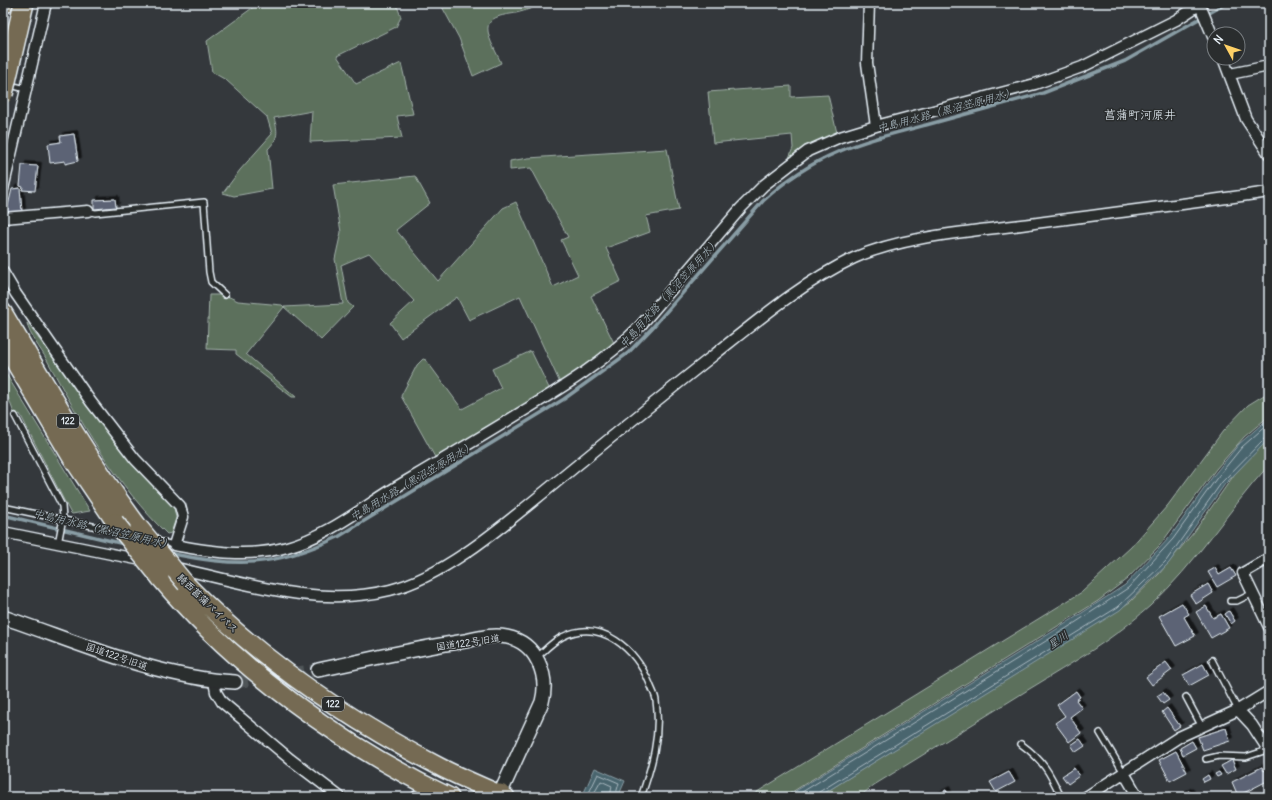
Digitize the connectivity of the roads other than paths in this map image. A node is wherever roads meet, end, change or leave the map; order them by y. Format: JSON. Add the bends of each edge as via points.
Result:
{"nodes":[{"id":1,"x":24,"y":3,"type":"edge"},
{"id":2,"x":46,"y":3,"type":"edge"},
{"id":3,"x":869,"y":3,"type":"edge"},
{"id":4,"x":1200,"y":3,"type":"edge"},
{"id":5,"x":1208,"y":26,"type":"edge"},
{"id":6,"x":1226,"y":66,"type":"edge"},
{"id":7,"x":1269,"y":66,"type":"edge"},
{"id":8,"x":1230,"y":74,"type":"junction"},
{"id":9,"x":3,"y":83,"type":"edge"},
{"id":10,"x":26,"y":89,"type":"junction"},
{"id":11,"x":3,"y":94,"type":"edge"},
{"id":12,"x":876,"y":126,"type":"junction"},
{"id":13,"x":1269,"y":154,"type":"edge"},
{"id":14,"x":3,"y":190,"type":"edge"},
{"id":15,"x":1269,"y":192,"type":"edge"},
{"id":16,"x":88,"y":211,"type":"joint"},
{"id":17,"x":3,"y":218,"type":"edge"},
{"id":18,"x":3,"y":272,"type":"edge"},
{"id":19,"x":225,"y":295,"type":"dead end"},
{"id":20,"x":3,"y":312,"type":"edge"},
{"id":21,"x":3,"y":343,"type":"edge"},
{"id":22,"x":15,"y":416,"type":"dead end"},
{"id":23,"x":3,"y":507,"type":"edge"},
{"id":24,"x":62,"y":520,"type":"junction"},
{"id":25,"x":3,"y":532,"type":"edge"},
{"id":26,"x":58,"y":541,"type":"junction"},
{"id":27,"x":174,"y":545,"type":"junction"},
{"id":28,"x":1269,"y":558,"type":"edge"},
{"id":29,"x":1253,"y":593,"type":"junction"},
{"id":30,"x":1230,"y":601,"type":"dead end"},
{"id":31,"x":3,"y":617,"type":"edge"},
{"id":32,"x":1269,"y":627,"type":"edge"},
{"id":33,"x":536,"y":658,"type":"junction"},
{"id":34,"x":1212,"y":660,"type":"dead end"},
{"id":35,"x":318,"y":670,"type":"tunnel mouth"},
{"id":36,"x":214,"y":681,"type":"junction"},
{"id":37,"x":235,"y":682,"type":"tunnel mouth"},
{"id":38,"x":1269,"y":691,"type":"edge"},
{"id":39,"x":1186,"y":697,"type":"dead end"},
{"id":40,"x":1238,"y":710,"type":"junction"},
{"id":41,"x":1202,"y":727,"type":"junction"},
{"id":42,"x":1100,"y":733,"type":"dead end"},
{"id":43,"x":1021,"y":744,"type":"dead end"},
{"id":44,"x":1268,"y":750,"type":"edge"},
{"id":45,"x":1206,"y":759,"type":"dead end"},
{"id":46,"x":1124,"y":773,"type":"junction"},
{"id":47,"x":501,"y":796,"type":"edge"},
{"id":48,"x":1269,"y":796,"type":"edge"},
{"id":49,"x":340,"y":797,"type":"edge"},
{"id":50,"x":450,"y":797,"type":"edge"},
{"id":51,"x":641,"y":797,"type":"edge"},
{"id":52,"x":1061,"y":797,"type":"edge"},
{"id":53,"x":1086,"y":797,"type":"edge"},
{"id":54,"x":1138,"y":797,"type":"edge"},
{"id":55,"x":1264,"y":797,"type":"edge"}],
"edges":[{"from":1,"to":11,"type":"highway","bridge":true},
{"from":2,"to":10,"type":"street"},
{"from":3,"to":12,"type":"street","via":[[867,63]]},
{"from":4,"to":5,"type":"street"},
{"from":4,"to":12,"type":"street","via":[[1176,20],[1082,67],[1035,84]]},
{"from":6,"to":8,"type":"street"},
{"from":7,"to":8,"type":"street"},
{"from":8,"to":13,"type":"street","via":[[1246,119]]},
{"from":9,"to":10,"type":"lane"},
{"from":10,"to":14,"type":"street"},
{"from":12,"to":27,"type":"street","via":[[840,137],[808,151],[764,185],[624,343],[609,355],[568,384],[388,492],[355,515],[316,536],[271,551],[227,553]]},
{"from":15,"to":26,"type":"street","via":[[979,230],[896,243],[869,251],[828,272],[752,325],[496,531],[442,567],[391,590],[335,595],[274,590]]},
{"from":16,"to":17,"type":"street"},
{"from":16,"to":19,"type":"lane","via":[[95,213],[204,202],[211,282]]},
{"from":18,"to":27,"type":"street","via":[[91,402],[135,459],[180,506],[183,517]]},
{"from":20,"to":47,"type":"highway","name":"騎西菖蒲バイパス","number":"122","bridge":true,"via":[[90,457],[139,527],[186,584],[243,637],[289,674],[348,715],[441,768]]},
{"from":21,"to":50,"type":"highway","name":"騎西菖蒲バイパス","number":"122","bridge":true,"via":[[71,457],[116,522],[160,578],[211,632],[241,660],[339,734],[370,754]]},
{"from":22,"to":24,"type":"lane","via":[[62,506]]},
{"from":23,"to":24,"type":"lane"},
{"from":24,"to":26,"type":"lane"},
{"from":24,"to":27,"type":"lane"},
{"from":25,"to":26,"type":"street"},
{"from":28,"to":29,"type":"street","via":[[1243,573]]},
{"from":29,"to":30,"type":"lane","via":[[1238,601]]},
{"from":29,"to":32,"type":"street"},
{"from":31,"to":36,"type":"street","name":"国道122号旧道","via":[[154,669]]},
{"from":33,"to":35,"type":"street","name":"国道122号旧道","via":[[520,642],[508,637],[494,636]]},
{"from":33,"to":47,"type":"street","name":"国道122号旧道","via":[[543,672],[546,688]]},
{"from":33,"to":51,"type":"lane","via":[[562,637],[590,631],[621,642],[633,655],[645,673],[656,700],[658,733],[650,772]]},
{"from":34,"to":40,"type":"lane"},
{"from":36,"to":37,"type":"street","name":"国道122号旧道"},
{"from":36,"to":49,"type":"street","via":[[216,692],[222,702]]},
{"from":38,"to":40,"type":"street"},
{"from":39,"to":41,"type":"lane"},
{"from":40,"to":41,"type":"street"},
{"from":40,"to":44,"type":"street","via":[[1252,725]]},
{"from":41,"to":46,"type":"street","via":[[1179,737]]},
{"from":42,"to":46,"type":"lane"},
{"from":43,"to":52,"type":"lane","via":[[1042,761]]},
{"from":44,"to":45,"type":"lane","via":[[1246,757],[1219,756]]},
{"from":46,"to":53,"type":"street"},
{"from":46,"to":54,"type":"street"},
{"from":48,"to":55,"type":"lane"}]}
